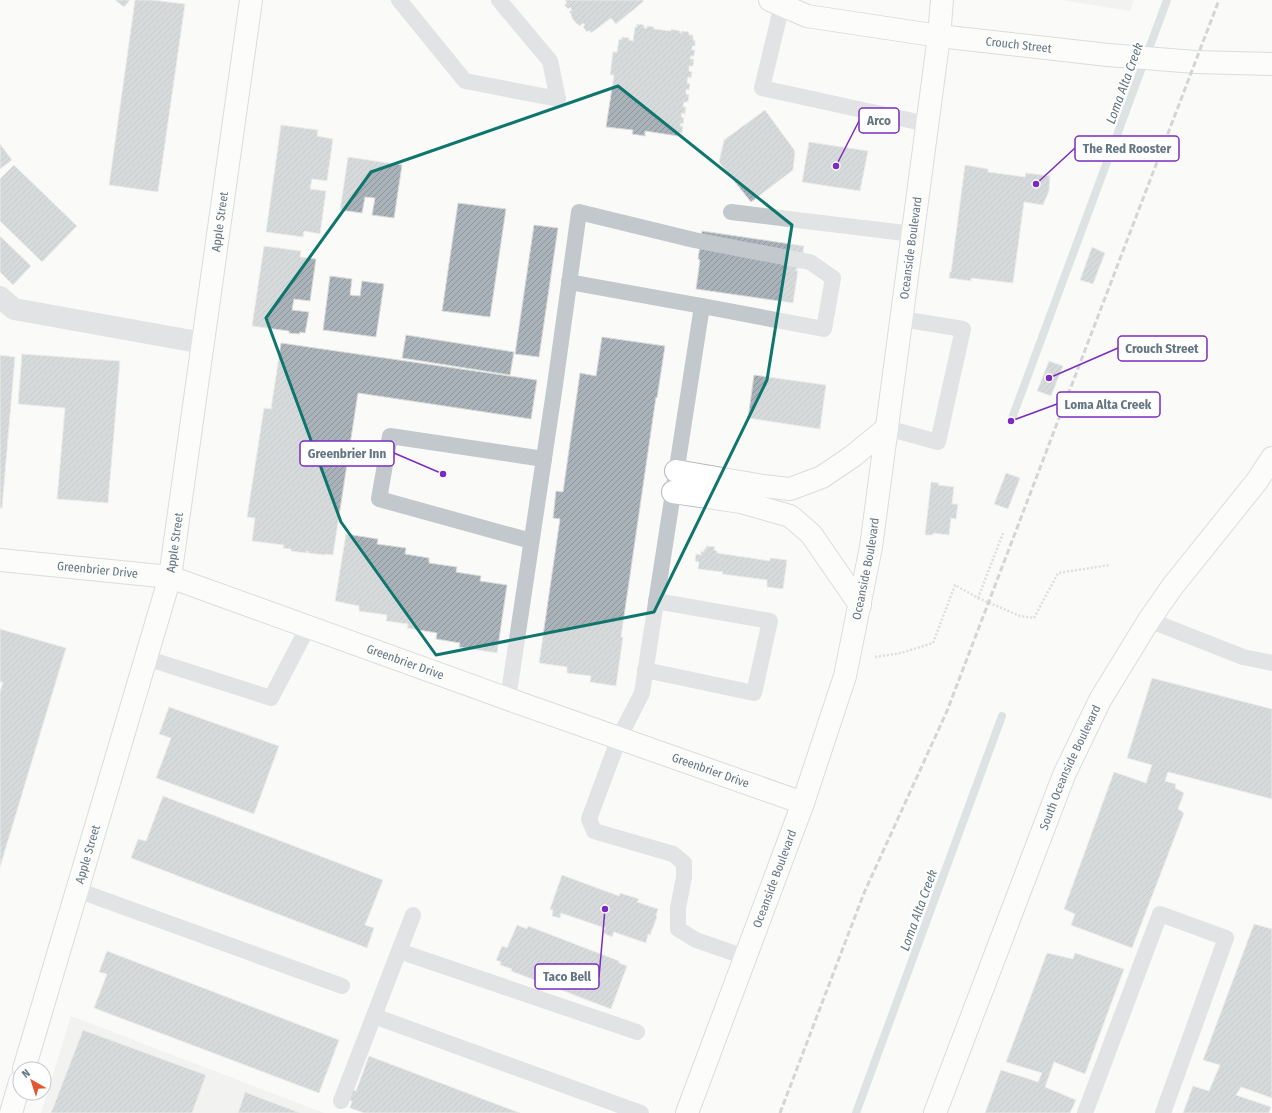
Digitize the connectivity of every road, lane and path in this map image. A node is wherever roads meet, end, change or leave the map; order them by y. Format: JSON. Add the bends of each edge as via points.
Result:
{"nodes":[{"id":1,"x":251,"y":0,"type":"edge"},
{"id":2,"x":398,"y":0,"type":"edge"},
{"id":3,"x":499,"y":0,"type":"edge"},
{"id":4,"x":942,"y":0,"type":"edge"},
{"id":5,"x":776,"y":3,"type":"edge"},
{"id":6,"x":939,"y":36,"type":"junction"},
{"id":7,"x":1272,"y":64,"type":"edge"},
{"id":8,"x":927,"y":124,"type":"junction"},
{"id":9,"x":731,"y":212,"type":"dead end"},
{"id":10,"x":912,"y":234,"type":"junction"},
{"id":11,"x":569,"y":282,"type":"junction"},
{"id":12,"x":0,"y":297,"type":"edge"},
{"id":13,"x":702,"y":306,"type":"junction"},
{"id":14,"x":902,"y":319,"type":"junction"},
{"id":15,"x":203,"y":343,"type":"junction"},
{"id":16,"x":887,"y":428,"type":"junction"},
{"id":17,"x":544,"y":458,"type":"junction"},
{"id":18,"x":1272,"y":458,"type":"edge"},
{"id":19,"x":674,"y":481,"type":"junction"},
{"id":20,"x":1002,"y":533,"type":"dead end"},
{"id":21,"x":531,"y":541,"type":"junction"},
{"id":22,"x":0,"y":560,"type":"edge"},
{"id":23,"x":1110,"y":565,"type":"dead end"},
{"id":24,"x":170,"y":577,"type":"junction"},
{"id":25,"x":978,"y":598,"type":"junction"},
{"id":26,"x":656,"y":601,"type":"junction"},
{"id":27,"x":860,"y":605,"type":"junction"},
{"id":28,"x":1149,"y":620,"type":"junction"},
{"id":29,"x":308,"y":627,"type":"junction"},
{"id":30,"x":146,"y":658,"type":"junction"},
{"id":31,"x":848,"y":661,"type":"junction"},
{"id":32,"x":1272,"y":663,"type":"edge"},
{"id":33,"x":646,"y":670,"type":"junction"},
{"id":34,"x":508,"y":699,"type":"junction"},
{"id":35,"x":619,"y":738,"type":"junction"},
{"id":36,"x":803,"y":803,"type":"junction"},
{"id":37,"x":77,"y":890,"type":"junction"},
{"id":38,"x":413,"y":915,"type":"dead end"},
{"id":39,"x":399,"y":951,"type":"junction"},
{"id":40,"x":745,"y":957,"type":"junction"},
{"id":41,"x":342,"y":986,"type":"dead end"},
{"id":42,"x":374,"y":1016,"type":"junction"},
{"id":43,"x":637,"y":1032,"type":"dead end"},
{"id":44,"x":26,"y":1061,"type":"edge"},
{"id":45,"x":14,"y":1101,"type":"edge"},
{"id":46,"x":341,"y":1101,"type":"dead end"},
{"id":47,"x":11,"y":1113,"type":"edge"},
{"id":48,"x":641,"y":1113,"type":"edge"},
{"id":49,"x":687,"y":1113,"type":"edge"},
{"id":50,"x":935,"y":1113,"type":"edge"},
{"id":51,"x":1085,"y":1113,"type":"edge"},
{"id":52,"x":1163,"y":1113,"type":"edge"}],
"edges":[{"from":1,"to":15,"type":"street","name":"Apple Street"},
{"from":2,"to":3,"type":"lane","via":[[465,81],[558,99],[550,61]]},
{"from":4,"to":6,"type":"street","name":"Oceanside Boulevard"},
{"from":5,"to":6,"type":"street","name":"Crouch Street","via":[[807,16]]},
{"from":5,"to":8,"type":"lane","via":[[762,88]]},
{"from":6,"to":7,"type":"street","name":"Crouch Street","via":[[1165,60]]},
{"from":6,"to":8,"type":"street","name":"Oceanside Boulevard"},
{"from":8,"to":10,"type":"street","name":"Oceanside Boulevard"},
{"from":9,"to":10,"type":"lane"},
{"from":10,"to":14,"type":"street","name":"Oceanside Boulevard"},
{"from":11,"to":13,"type":"lane"},
{"from":11,"to":13,"type":"lane","via":[[579,212],[694,240],[810,262],[834,278],[824,329]]},
{"from":11,"to":17,"type":"lane"},
{"from":12,"to":15,"type":"street","via":[[14,309]]},
{"from":13,"to":19,"type":"lane"},
{"from":14,"to":16,"type":"street","name":"Oceanside Boulevard"},
{"from":14,"to":16,"type":"lane","via":[[963,329],[938,442]]},
{"from":15,"to":24,"type":"street","name":"Apple Street"},
{"from":16,"to":19,"type":"street","via":[[822,477],[790,489]]},
{"from":16,"to":27,"type":"street","name":"Oceanside Boulevard","via":[[871,547]]},
{"from":17,"to":21,"type":"lane"},
{"from":17,"to":21,"type":"lane","via":[[390,436],[379,499]]},
{"from":18,"to":28,"type":"street","name":"South Oceanside Boulevard"},
{"from":19,"to":26,"type":"lane"},
{"from":19,"to":27,"type":"street","via":[[790,516],[811,534]]},
{"from":20,"to":25,"type":"path"},
{"from":21,"to":34,"type":"lane"},
{"from":22,"to":24,"type":"street","name":"Greenbrier Drive"},
{"from":23,"to":25,"type":"path","via":[[1058,574],[1034,618],[1020,616]]},
{"from":24,"to":29,"type":"street","name":"Greenbrier Drive"},
{"from":24,"to":30,"type":"street","name":"Apple Street"},
{"from":25,"to":31,"type":"path","via":[[955,585],[933,643],[901,653]]},
{"from":26,"to":33,"type":"lane"},
{"from":26,"to":33,"type":"lane","via":[[770,621],[754,693]]},
{"from":27,"to":31,"type":"street","name":"Oceanside Boulevard"},
{"from":28,"to":32,"type":"lane","via":[[1243,657]]},
{"from":28,"to":50,"type":"street","name":"South Oceanside Boulevard","via":[[1100,700],[1064,775]]},
{"from":29,"to":30,"type":"lane","via":[[272,698]]},
{"from":29,"to":34,"type":"street","name":"Greenbrier Drive"},
{"from":30,"to":37,"type":"street","name":"Apple Street"},
{"from":31,"to":36,"type":"street","name":"Oceanside Boulevard"},
{"from":33,"to":35,"type":"lane","via":[[642,693]]},
{"from":34,"to":35,"type":"street","name":"Greenbrier Drive"},
{"from":35,"to":36,"type":"street","name":"Greenbrier Drive"},
{"from":35,"to":40,"type":"lane","via":[[589,819],[594,831],[673,854],[684,863],[678,929],[696,940]]},
{"from":36,"to":40,"type":"street","name":"Oceanside Boulevard"},
{"from":37,"to":41,"type":"lane"},
{"from":37,"to":44,"type":"street","name":"Apple Street"},
{"from":38,"to":39,"type":"lane"},
{"from":39,"to":42,"type":"lane"},
{"from":39,"to":43,"type":"lane"},
{"from":40,"to":49,"type":"street","name":"Oceanside Boulevard"},
{"from":42,"to":46,"type":"lane"},
{"from":42,"to":48,"type":"lane"},
{"from":45,"to":47,"type":"street"},
{"from":51,"to":52,"type":"lane","via":[[1160,914],[1226,938]]}]}
